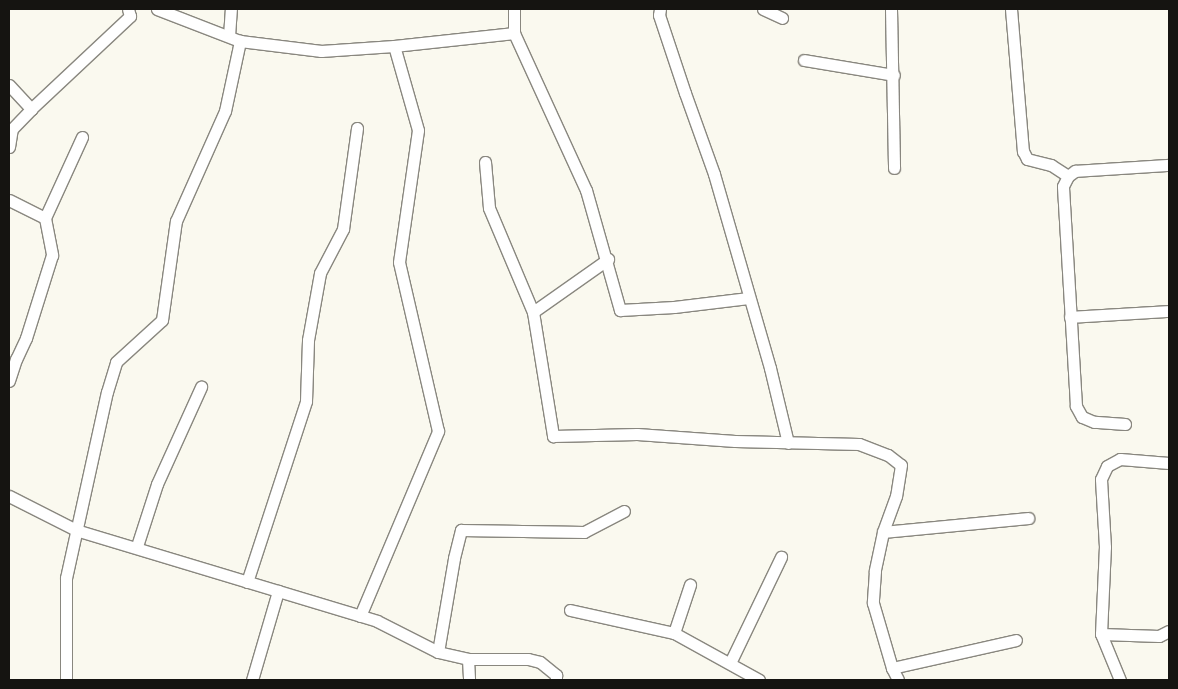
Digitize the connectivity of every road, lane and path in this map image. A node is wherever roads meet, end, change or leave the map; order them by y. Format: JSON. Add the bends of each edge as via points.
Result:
{"nodes":[{"id":1,"x":128,"y":9,"type":"edge"},
{"id":2,"x":157,"y":9,"type":"edge"},
{"id":3,"x":231,"y":9,"type":"edge"},
{"id":4,"x":514,"y":9,"type":"edge"},
{"id":5,"x":660,"y":9,"type":"edge"},
{"id":6,"x":763,"y":9,"type":"edge"},
{"id":7,"x":891,"y":9,"type":"edge"},
{"id":8,"x":1011,"y":9,"type":"edge"},
{"id":9,"x":782,"y":18,"type":"dead end"},
{"id":10,"x":514,"y":33,"type":"junction"},
{"id":11,"x":229,"y":36,"type":"junction"},
{"id":12,"x":240,"y":40,"type":"junction"},
{"id":13,"x":394,"y":46,"type":"junction"},
{"id":14,"x":804,"y":60,"type":"dead end"},
{"id":15,"x":894,"y":75,"type":"junction"},
{"id":16,"x":9,"y":85,"type":"edge"},
{"id":17,"x":31,"y":109,"type":"junction"},
{"id":18,"x":357,"y":128,"type":"dead end"},
{"id":19,"x":82,"y":137,"type":"dead end"},
{"id":20,"x":9,"y":147,"type":"edge"},
{"id":21,"x":485,"y":162,"type":"dead end"},
{"id":22,"x":1169,"y":165,"type":"edge"},
{"id":23,"x":894,"y":168,"type":"dead end"},
{"id":24,"x":1068,"y":176,"type":"junction"},
{"id":25,"x":9,"y":200,"type":"edge"},
{"id":26,"x":45,"y":218,"type":"junction"},
{"id":27,"x":608,"y":259,"type":"junction"},
{"id":28,"x":748,"y":298,"type":"junction"},
{"id":29,"x":1169,"y":311,"type":"edge"},
{"id":30,"x":533,"y":312,"type":"junction"},
{"id":31,"x":1070,"y":317,"type":"junction"},
{"id":32,"x":9,"y":381,"type":"edge"},
{"id":33,"x":201,"y":387,"type":"dead end"},
{"id":34,"x":1125,"y":424,"type":"dead end"},
{"id":35,"x":788,"y":443,"type":"junction"},
{"id":36,"x":1169,"y":462,"type":"edge"},
{"id":37,"x":9,"y":496,"type":"edge"},
{"id":38,"x":624,"y":511,"type":"dead end"},
{"id":39,"x":1028,"y":518,"type":"dead end"},
{"id":40,"x":76,"y":530,"type":"junction"},
{"id":41,"x":883,"y":532,"type":"junction"},
{"id":42,"x":137,"y":546,"type":"junction"},
{"id":43,"x":781,"y":557,"type":"dead end"},
{"id":44,"x":247,"y":582,"type":"junction"},
{"id":45,"x":690,"y":585,"type":"dead end"},
{"id":46,"x":278,"y":591,"type":"junction"},
{"id":47,"x":570,"y":610,"type":"dead end"},
{"id":48,"x":360,"y":616,"type":"junction"},
{"id":49,"x":1169,"y":632,"type":"edge"},
{"id":50,"x":674,"y":633,"type":"junction"},
{"id":51,"x":1101,"y":634,"type":"junction"},
{"id":52,"x":1016,"y":640,"type":"dead end"},
{"id":53,"x":438,"y":652,"type":"junction"},
{"id":54,"x":468,"y":659,"type":"junction"},
{"id":55,"x":730,"y":663,"type":"junction"},
{"id":56,"x":892,"y":668,"type":"junction"},
{"id":57,"x":743,"y":677,"type":"edge"},
{"id":58,"x":66,"y":680,"type":"edge"},
{"id":59,"x":252,"y":680,"type":"edge"},
{"id":60,"x":469,"y":680,"type":"edge"},
{"id":61,"x":556,"y":680,"type":"edge"},
{"id":62,"x":759,"y":680,"type":"edge"},
{"id":63,"x":898,"y":680,"type":"edge"},
{"id":64,"x":1120,"y":680,"type":"edge"}],
"edges":[{"from":1,"to":17,"type":"street","via":[[130,16]]},
{"from":2,"to":11,"type":"street"},
{"from":3,"to":11,"type":"street"},
{"from":4,"to":10,"type":"street"},
{"from":5,"to":28,"type":"street","via":[[714,174]]},
{"from":6,"to":9,"type":"street"},
{"from":7,"to":15,"type":"street"},
{"from":8,"to":24,"type":"street","via":[[1023,151],[1027,159],[1051,165]]},
{"from":10,"to":13,"type":"street"},
{"from":10,"to":27,"type":"street","via":[[586,190]]},
{"from":11,"to":12,"type":"street"},
{"from":12,"to":13,"type":"street","via":[[322,51]]},
{"from":12,"to":40,"type":"street","via":[[225,111],[176,221],[162,320],[116,362]]},
{"from":13,"to":48,"type":"street","via":[[418,130],[399,262],[438,431]]},
{"from":14,"to":15,"type":"street"},
{"from":15,"to":23,"type":"street"},
{"from":16,"to":17,"type":"street"},
{"from":17,"to":20,"type":"street","via":[[12,129]]},
{"from":18,"to":44,"type":"street","via":[[343,229],[320,273],[308,340],[306,401]]},
{"from":19,"to":26,"type":"street"},
{"from":21,"to":30,"type":"street","via":[[489,208]]},
{"from":22,"to":24,"type":"street","via":[[1075,171]]},
{"from":24,"to":31,"type":"street","via":[[1063,186]]},
{"from":25,"to":26,"type":"street"},
{"from":26,"to":32,"type":"street","via":[[52,255]]},
{"from":27,"to":28,"type":"street","via":[[620,310]]},
{"from":27,"to":30,"type":"street"},
{"from":28,"to":35,"type":"street","via":[[770,368]]},
{"from":29,"to":31,"type":"street"},
{"from":30,"to":35,"type":"street","via":[[553,436],[637,434]]},
{"from":31,"to":34,"type":"street","via":[[1076,406],[1082,417],[1094,422]]},
{"from":33,"to":42,"type":"street","via":[[157,484]]},
{"from":35,"to":41,"type":"street","via":[[859,444],[888,455],[901,465],[896,496]]},
{"from":36,"to":51,"type":"street","via":[[1120,459],[1107,466],[1101,480],[1105,547]]},
{"from":37,"to":40,"type":"street"},
{"from":38,"to":53,"type":"street","via":[[584,532],[462,530]]},
{"from":39,"to":41,"type":"street"},
{"from":40,"to":42,"type":"street"},
{"from":40,"to":58,"type":"street","via":[[66,578]]},
{"from":41,"to":56,"type":"street","via":[[873,603]]},
{"from":42,"to":44,"type":"street"},
{"from":43,"to":55,"type":"street"},
{"from":44,"to":46,"type":"street"},
{"from":45,"to":50,"type":"street"},
{"from":46,"to":48,"type":"street"},
{"from":46,"to":59,"type":"street"},
{"from":47,"to":50,"type":"street"},
{"from":48,"to":53,"type":"street","via":[[377,620]]},
{"from":49,"to":51,"type":"street","via":[[1159,636]]},
{"from":50,"to":55,"type":"street"},
{"from":51,"to":64,"type":"street"},
{"from":52,"to":56,"type":"street"},
{"from":53,"to":54,"type":"street"},
{"from":54,"to":60,"type":"street"},
{"from":54,"to":61,"type":"street","via":[[528,659],[540,662],[556,675]]},
{"from":55,"to":57,"type":"street"},
{"from":56,"to":63,"type":"street"},
{"from":57,"to":62,"type":"street"}]}
